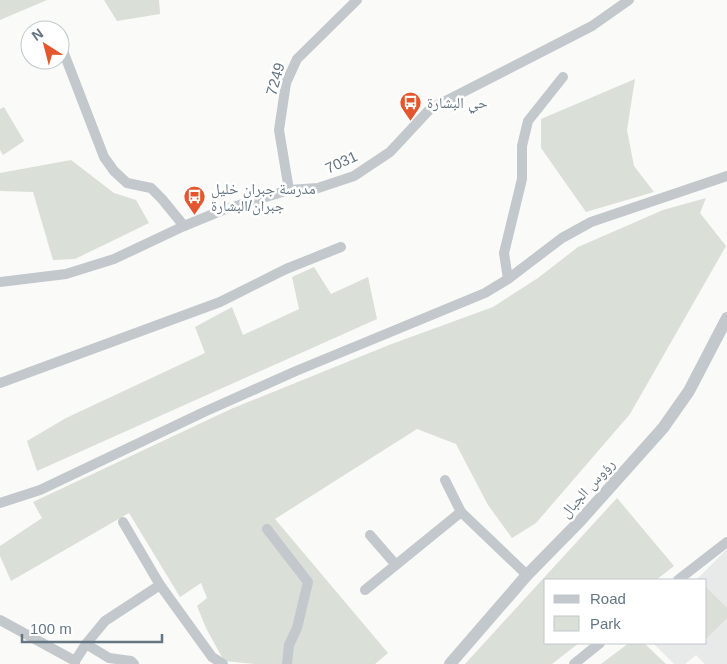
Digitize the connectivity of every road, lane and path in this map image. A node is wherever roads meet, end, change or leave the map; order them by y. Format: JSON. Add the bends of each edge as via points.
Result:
{"nodes":[{"id":1,"x":357,"y":0,"type":"edge"},
{"id":2,"x":629,"y":0,"type":"edge"},
{"id":3,"x":70,"y":69,"type":"edge"},
{"id":4,"x":563,"y":77,"type":"dead end"},
{"id":5,"x":727,"y":176,"type":"edge"},
{"id":6,"x":288,"y":190,"type":"junction"},
{"id":7,"x":184,"y":226,"type":"junction"},
{"id":8,"x":341,"y":247,"type":"dead end"},
{"id":9,"x":508,"y":279,"type":"junction"},
{"id":10,"x":0,"y":282,"type":"edge"},
{"id":11,"x":727,"y":318,"type":"edge"},
{"id":12,"x":0,"y":383,"type":"edge"},
{"id":13,"x":445,"y":480,"type":"dead end"},
{"id":14,"x":0,"y":503,"type":"edge"},
{"id":15,"x":461,"y":512,"type":"junction"},
{"id":16,"x":122,"y":522,"type":"dead end"},
{"id":17,"x":267,"y":529,"type":"dead end"},
{"id":18,"x":370,"y":535,"type":"dead end"},
{"id":19,"x":727,"y":542,"type":"edge"},
{"id":20,"x":396,"y":565,"type":"junction"},
{"id":21,"x":527,"y":575,"type":"junction"},
{"id":22,"x":679,"y":579,"type":"edge"},
{"id":23,"x":160,"y":585,"type":"junction"},
{"id":24,"x":365,"y":590,"type":"dead end"},
{"id":25,"x":0,"y":620,"type":"edge"},
{"id":26,"x":86,"y":644,"type":"junction"},
{"id":27,"x":599,"y":644,"type":"edge"},
{"id":28,"x":75,"y":662,"type":"edge"},
{"id":29,"x":134,"y":664,"type":"edge"},
{"id":30,"x":223,"y":664,"type":"edge"},
{"id":31,"x":287,"y":664,"type":"edge"},
{"id":32,"x":450,"y":664,"type":"edge"},
{"id":33,"x":574,"y":664,"type":"edge"}],
"edges":[{"from":1,"to":6,"type":"street","name":"7249","via":[[296,59],[286,83],[279,130]]},
{"from":2,"to":6,"type":"street","name":"7031","via":[[592,26],[430,110],[390,152],[354,176],[318,188]]},
{"from":3,"to":7,"type":"street","via":[[104,156],[114,171],[127,183],[151,188]]},
{"from":4,"to":9,"type":"street","via":[[528,122],[522,146],[522,179],[504,253]]},
{"from":5,"to":9,"type":"street","via":[[591,222],[562,238]]},
{"from":6,"to":7,"type":"street","name":"7031"},
{"from":7,"to":10,"type":"street","name":"7031","via":[[114,259],[66,274]]},
{"from":8,"to":12,"type":"street","via":[[286,269],[220,302]]},
{"from":9,"to":14,"type":"street","via":[[485,293],[204,412],[40,490]]},
{"from":11,"to":21,"type":"street","name":"رؤوس الجبال","via":[[689,391],[663,428]]},
{"from":13,"to":15,"type":"street"},
{"from":15,"to":20,"type":"street"},
{"from":15,"to":21,"type":"street"},
{"from":16,"to":23,"type":"street"},
{"from":17,"to":31,"type":"street","via":[[308,582],[297,628],[289,645]]},
{"from":18,"to":20,"type":"street"},
{"from":19,"to":22,"type":"street"},
{"from":20,"to":24,"type":"street"},
{"from":21,"to":32,"type":"street","name":"رؤوس الجبال"},
{"from":23,"to":26,"type":"street","via":[[105,621]]},
{"from":23,"to":30,"type":"street","via":[[212,656]]},
{"from":25,"to":28,"type":"street"},
{"from":26,"to":28,"type":"street"},
{"from":26,"to":29,"type":"street","via":[[109,658]]},
{"from":27,"to":33,"type":"street"}]}
